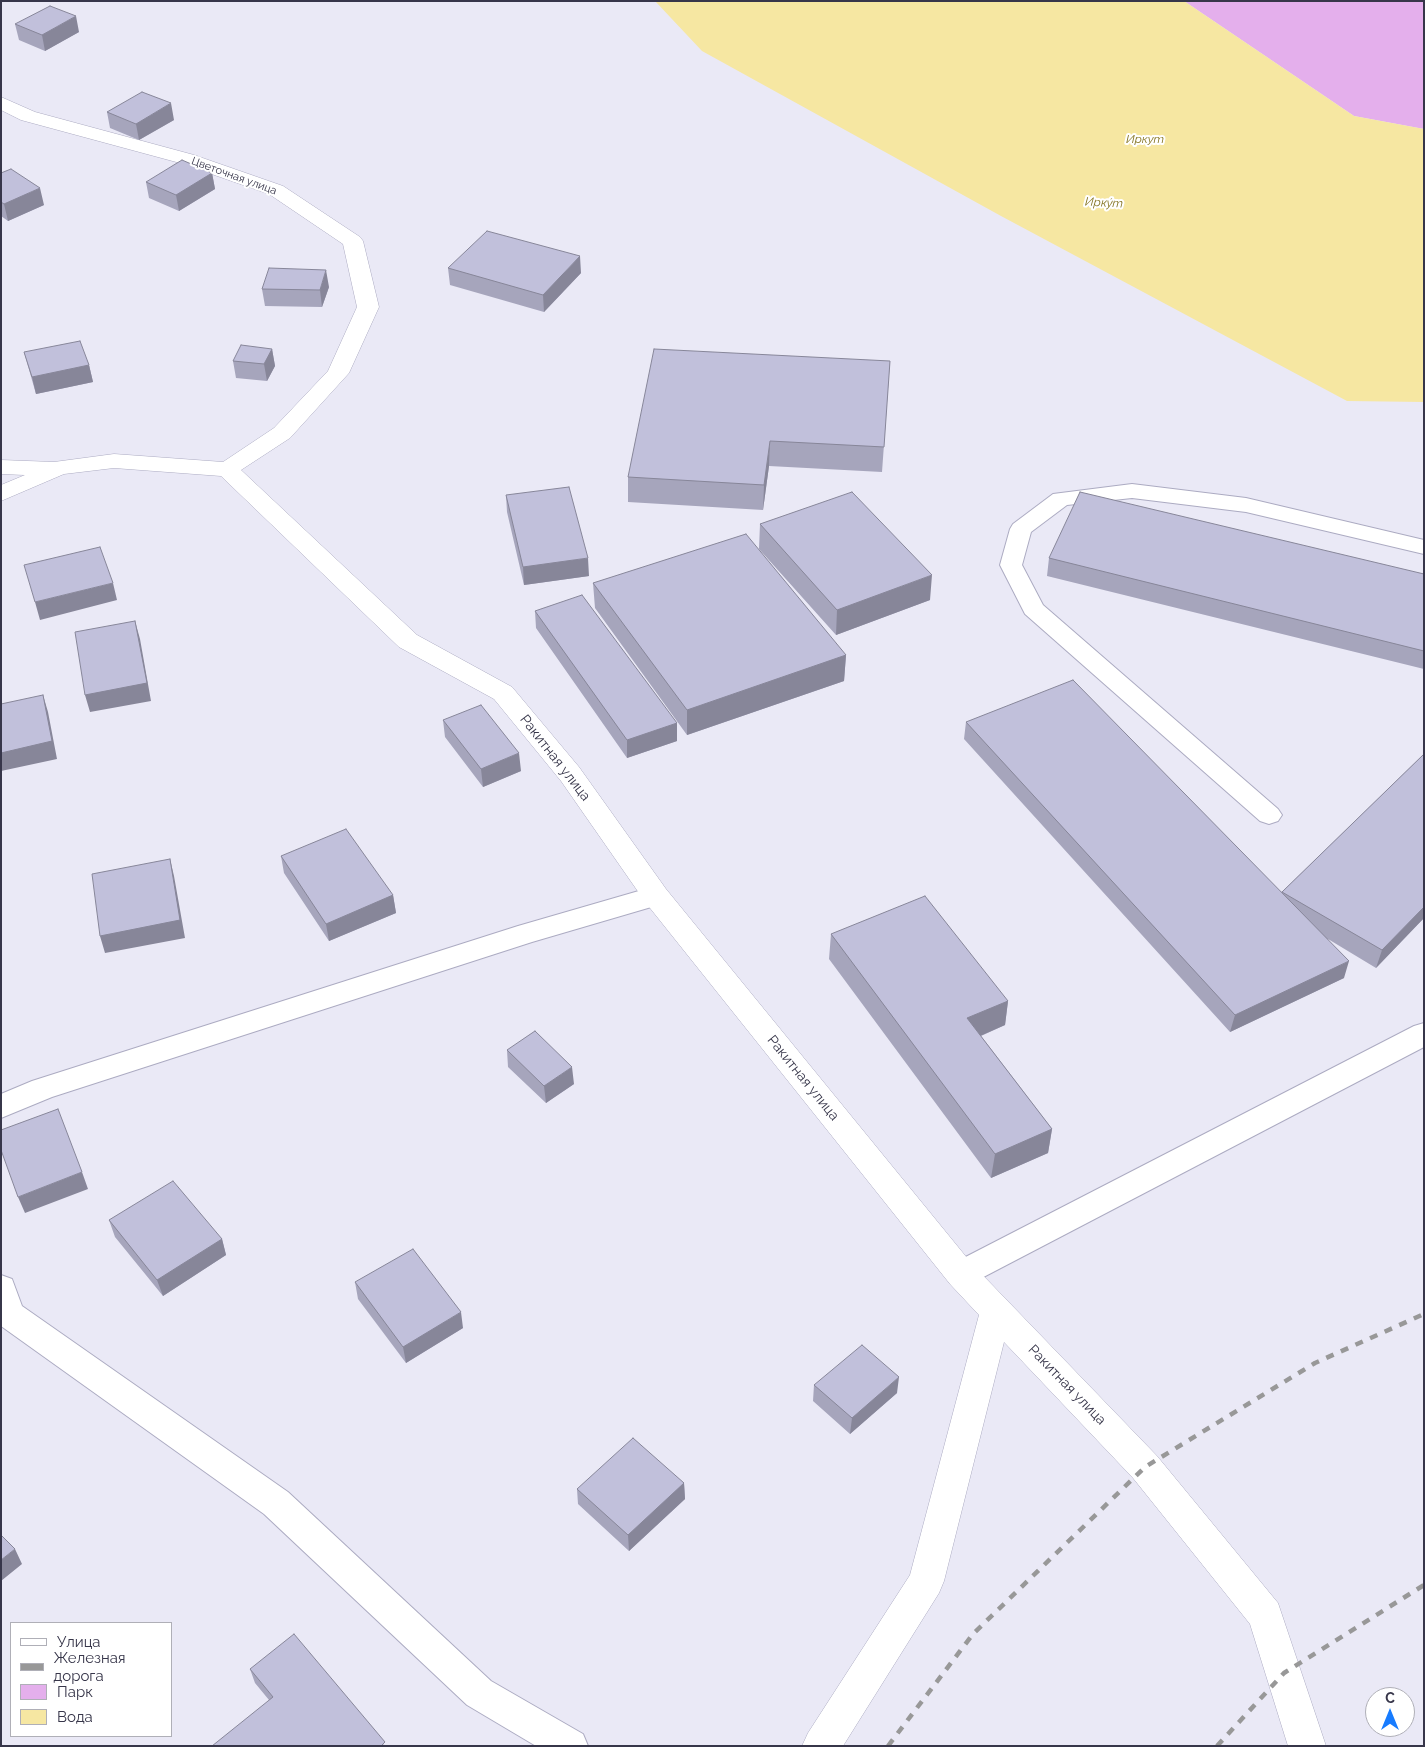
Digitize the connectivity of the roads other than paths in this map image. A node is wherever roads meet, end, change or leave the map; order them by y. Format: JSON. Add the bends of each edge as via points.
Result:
{"nodes":[{"id":1,"x":1,"y":103,"type":"edge"},
{"id":2,"x":1,"y":467,"type":"edge"},
{"id":3,"x":59,"y":468,"type":"junction"},
{"id":4,"x":227,"y":469,"type":"junction"},
{"id":5,"x":1,"y":494,"type":"edge"},
{"id":6,"x":1424,"y":547,"type":"edge"},
{"id":7,"x":1269,"y":815,"type":"dead end"},
{"id":8,"x":656,"y":896,"type":"junction"},
{"id":9,"x":1424,"y":1034,"type":"edge"},
{"id":10,"x":1,"y":1107,"type":"edge"},
{"id":11,"x":961,"y":1274,"type":"junction"},
{"id":12,"x":1,"y":1288,"type":"edge"},
{"id":13,"x":996,"y":1311,"type":"junction"},
{"id":14,"x":570,"y":1746,"type":"edge"},
{"id":15,"x":821,"y":1746,"type":"edge"},
{"id":16,"x":1307,"y":1746,"type":"edge"}],
"edges":[{"from":1,"to":4,"type":"street","name":"Цветочная улица","via":[[28,116],[187,159],[276,190],[353,241],[368,307],[338,373],[282,433]]},
{"from":2,"to":3,"type":"street"},
{"from":3,"to":4,"type":"street","via":[[114,461]]},
{"from":3,"to":5,"type":"street"},
{"from":4,"to":8,"type":"street","name":"Ракитная улица","via":[[408,641],[503,693],[570,774]]},
{"from":6,"to":7,"type":"lane","via":[[1246,505],[1132,492],[1061,498],[1021,529],[1011,565],[1033,609]]},
{"from":8,"to":10,"type":"lane","via":[[528,933],[42,1089]]},
{"from":8,"to":11,"type":"street","name":"Ракитная улица"},
{"from":9,"to":11,"type":"lane"},
{"from":11,"to":13,"type":"street","name":"Ракитная улица"},
{"from":12,"to":14,"type":"lane","via":[[9,1314],[276,1504],[480,1693]]},
{"from":13,"to":15,"type":"street","via":[[926,1581]]},
{"from":13,"to":16,"type":"street","name":"Ракитная улица","via":[[1145,1467],[1265,1615]]}]}
